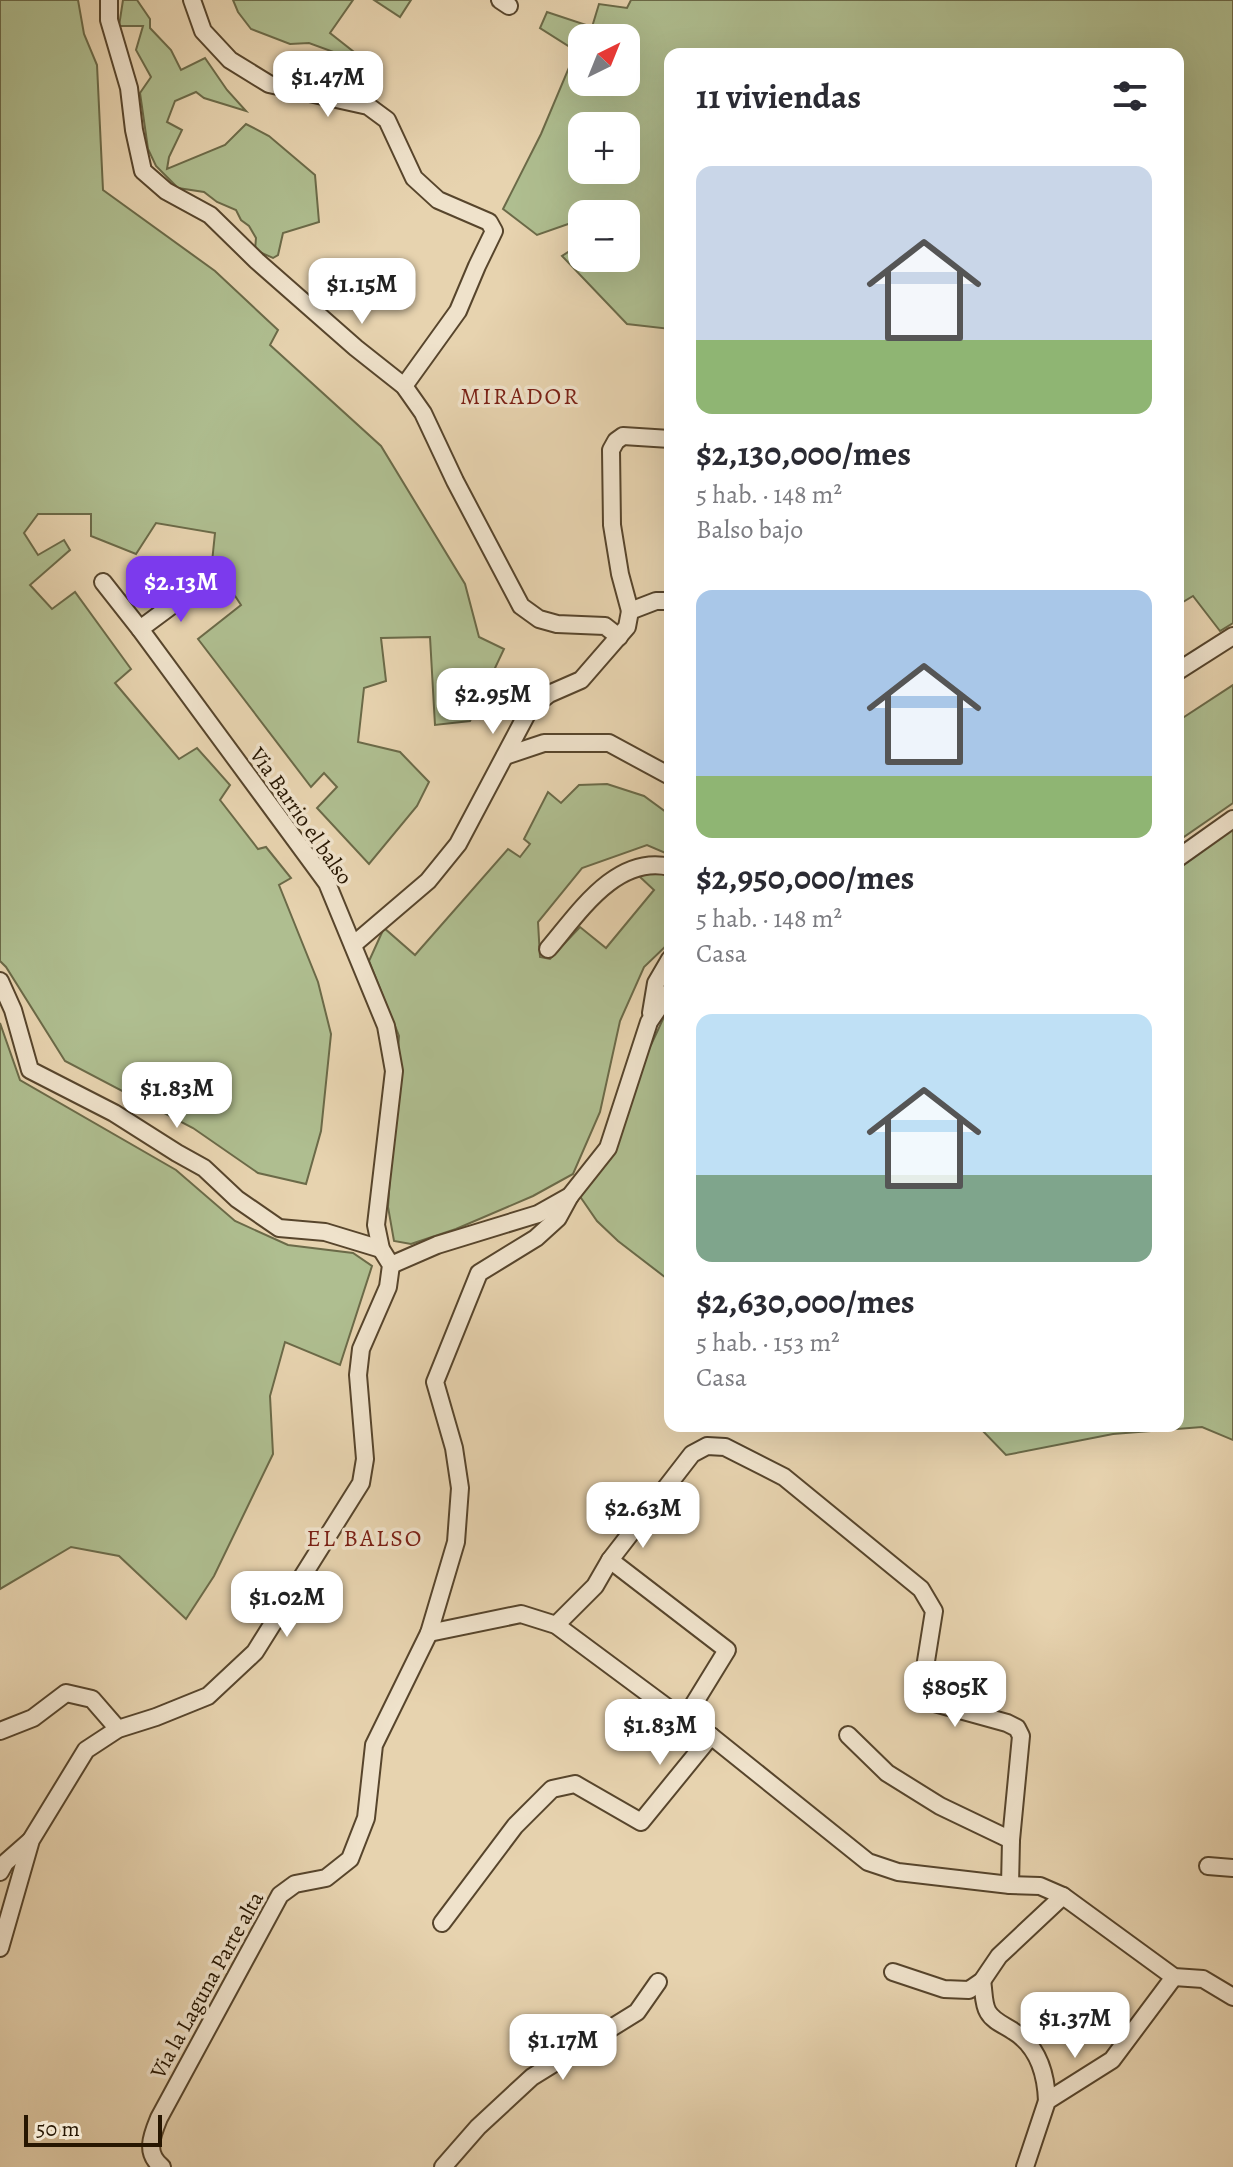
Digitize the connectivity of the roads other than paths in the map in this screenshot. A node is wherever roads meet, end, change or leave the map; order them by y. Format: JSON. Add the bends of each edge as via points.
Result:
{"nodes":[{"id":1,"x":109,"y":0,"type":"edge"},
{"id":2,"x":192,"y":0,"type":"edge"},
{"id":3,"x":404,"y":386,"type":"junction"},
{"id":4,"x":664,"y":439,"type":"edge"},
{"id":5,"x":103,"y":582,"type":"dead end"},
{"id":6,"x":198,"y":586,"type":"dead end"},
{"id":7,"x":664,"y":601,"type":"edge"},
{"id":8,"x":630,"y":611,"type":"junction"},
{"id":9,"x":140,"y":629,"type":"junction"},
{"id":10,"x":1233,"y":636,"type":"edge"},
{"id":11,"x":619,"y":637,"type":"junction"},
{"id":12,"x":1184,"y":667,"type":"edge"},
{"id":13,"x":505,"y":756,"type":"junction"},
{"id":14,"x":664,"y":773,"type":"edge"},
{"id":15,"x":1233,"y":819,"type":"edge"},
{"id":16,"x":1184,"y":854,"type":"edge"},
{"id":17,"x":664,"y":866,"type":"edge"},
{"id":18,"x":353,"y":945,"type":"junction"},
{"id":19,"x":548,"y":949,"type":"dead end"},
{"id":20,"x":664,"y":969,"type":"edge"},
{"id":21,"x":0,"y":981,"type":"edge"},
{"id":22,"x":664,"y":1000,"type":"edge"},
{"id":23,"x":649,"y":1022,"type":"junction"},
{"id":24,"x":570,"y":1196,"type":"junction"},
{"id":25,"x":381,"y":1249,"type":"junction"},
{"id":26,"x":391,"y":1265,"type":"junction"},
{"id":27,"x":610,"y":1560,"type":"junction"},
{"id":28,"x":556,"y":1625,"type":"junction"},
{"id":29,"x":429,"y":1633,"type":"junction"},
{"id":30,"x":684,"y":1720,"type":"junction"},
{"id":31,"x":118,"y":1729,"type":"junction"},
{"id":32,"x":0,"y":1731,"type":"edge"},
{"id":33,"x":848,"y":1735,"type":"dead end"},
{"id":34,"x":711,"y":1736,"type":"junction"},
{"id":35,"x":31,"y":1840,"type":"junction"},
{"id":36,"x":1011,"y":1840,"type":"junction"},
{"id":37,"x":1208,"y":1866,"type":"dead end"},
{"id":38,"x":1233,"y":1868,"type":"edge"},
{"id":39,"x":0,"y":1872,"type":"edge"},
{"id":40,"x":1010,"y":1885,"type":"junction"},
{"id":41,"x":1063,"y":1896,"type":"junction"},
{"id":42,"x":442,"y":1923,"type":"dead end"},
{"id":43,"x":0,"y":1948,"type":"edge"},
{"id":44,"x":893,"y":1972,"type":"dead end"},
{"id":45,"x":1174,"y":1977,"type":"junction"},
{"id":46,"x":982,"y":1981,"type":"junction"},
{"id":47,"x":658,"y":1982,"type":"dead end"},
{"id":48,"x":1233,"y":1997,"type":"edge"},
{"id":49,"x":1047,"y":2101,"type":"junction"},
{"id":50,"x":162,"y":2167,"type":"edge"},
{"id":51,"x":443,"y":2167,"type":"edge"},
{"id":52,"x":1025,"y":2167,"type":"edge"}],
"edges":[{"from":1,"to":3,"type":"street","via":[[143,171],[166,191],[210,215]]},
{"from":2,"to":3,"type":"street","via":[[203,31],[230,60],[269,84],[368,106],[387,120],[414,178],[438,200],[489,222],[494,231],[458,311]]},
{"from":3,"to":11,"type":"street","via":[[423,413],[521,606],[539,619],[605,626]]},
{"from":4,"to":8,"type":"street","via":[[623,436],[611,450],[612,525]]},
{"from":5,"to":9,"type":"street","name":"Via Barrio el balso"},
{"from":6,"to":9,"type":"street"},
{"from":7,"to":8,"type":"street"},
{"from":8,"to":11,"type":"street"},
{"from":9,"to":18,"type":"street","name":"Via Barrio el balso","via":[[327,883]]},
{"from":10,"to":12,"type":"street"},
{"from":11,"to":13,"type":"street","via":[[581,680],[529,710]]},
{"from":13,"to":14,"type":"street","via":[[544,743],[609,743]]},
{"from":13,"to":18,"type":"street","via":[[458,844],[428,881]]},
{"from":15,"to":16,"type":"street"},
{"from":17,"to":19,"type":"street","via":[[642,865],[604,885]]},
{"from":18,"to":25,"type":"street","name":"Via Barrio el balso","via":[[386,1026],[394,1071],[376,1225]]},
{"from":20,"to":23,"type":"street"},
{"from":21,"to":25,"type":"street","via":[[30,1070],[204,1168],[279,1228],[325,1232]]},
{"from":22,"to":23,"type":"street"},
{"from":23,"to":24,"type":"street","name":"Via la Laguna Parte alta","via":[[608,1148]]},
{"from":24,"to":26,"type":"street","via":[[538,1214]]},
{"from":24,"to":29,"type":"street","name":"Via la Laguna Parte alta","via":[[558,1218],[536,1238],[479,1273],[435,1382],[460,1488],[456,1542]]},
{"from":25,"to":26,"type":"street"},
{"from":26,"to":31,"type":"street","via":[[388,1287],[361,1349],[361,1483],[255,1652],[208,1696]]},
{"from":27,"to":28,"type":"street","via":[[595,1586]]},
{"from":27,"to":30,"type":"street","via":[[727,1650]]},
{"from":27,"to":36,"type":"street","via":[[692,1454],[707,1446],[725,1447],[784,1477],[921,1589],[934,1611],[923,1680],[931,1702],[1017,1728],[1021,1736]]},
{"from":28,"to":29,"type":"street","via":[[521,1614]]},
{"from":28,"to":30,"type":"street"},
{"from":29,"to":50,"type":"street","name":"Via la Laguna Parte alta","via":[[374,1745],[366,1818],[350,1859],[326,1878],[295,1884],[280,1895],[159,2118],[149,2142]]},
{"from":30,"to":34,"type":"street"},
{"from":31,"to":32,"type":"street","via":[[92,1699],[66,1693],[33,1718]]},
{"from":31,"to":35,"type":"street","via":[[86,1750]]},
{"from":33,"to":36,"type":"street","via":[[887,1773]]},
{"from":34,"to":40,"type":"street","via":[[868,1862],[898,1872]]},
{"from":34,"to":42,"type":"street","via":[[641,1822],[575,1784],[552,1789],[515,1826]]},
{"from":35,"to":39,"type":"street"},
{"from":35,"to":43,"type":"street"},
{"from":36,"to":40,"type":"street"},
{"from":37,"to":38,"type":"street"},
{"from":40,"to":41,"type":"street","via":[[1040,1886]]},
{"from":41,"to":45,"type":"street"},
{"from":41,"to":46,"type":"street","via":[[999,1956]]},
{"from":44,"to":46,"type":"street","via":[[944,1989],[969,1990]]},
{"from":45,"to":48,"type":"street","via":[[1203,1979]]},
{"from":45,"to":49,"type":"street","via":[[1112,2060]]},
{"from":46,"to":49,"type":"street","via":[[993,2019],[1018,2034],[1037,2056]]},
{"from":47,"to":51,"type":"street","via":[[637,2012],[532,2077]]},
{"from":49,"to":52,"type":"street"}]}
